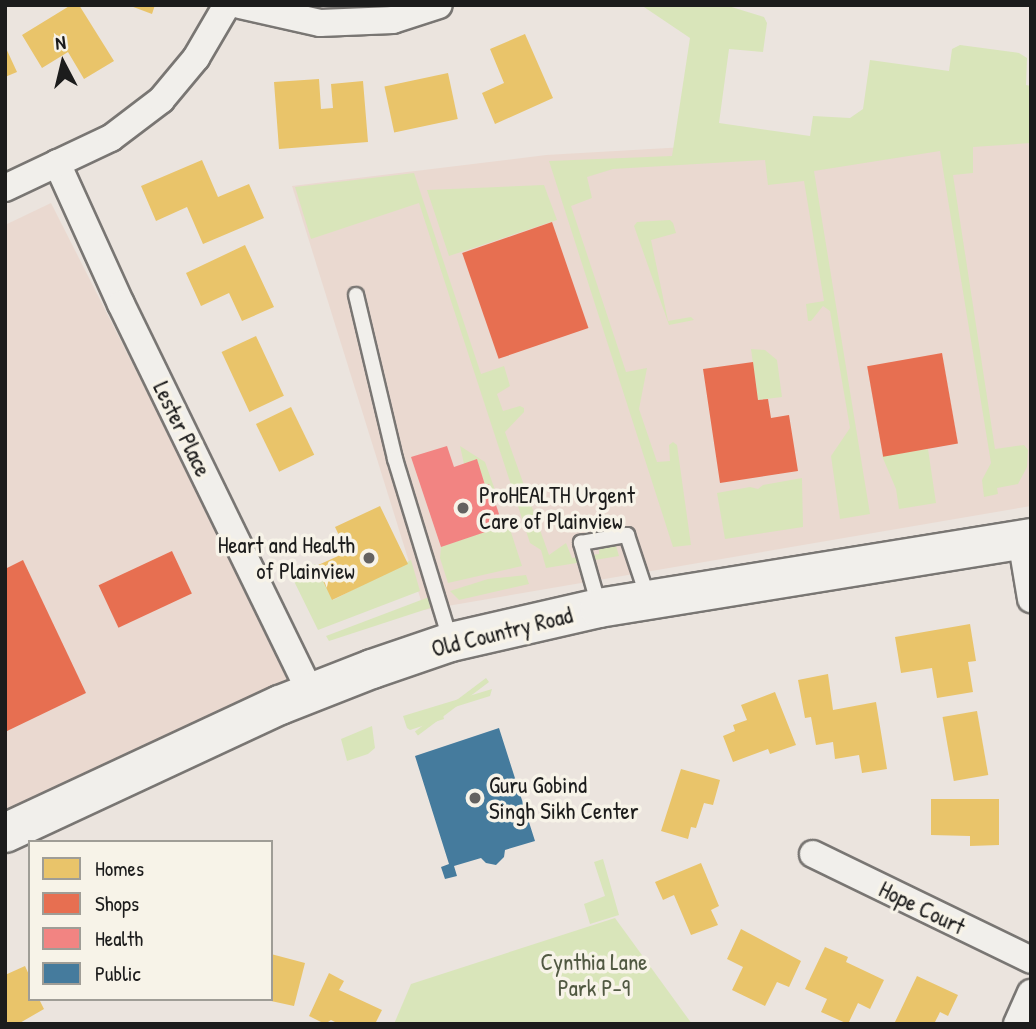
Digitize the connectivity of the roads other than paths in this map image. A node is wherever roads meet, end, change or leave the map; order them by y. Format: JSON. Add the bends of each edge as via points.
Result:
{"nodes":[{"id":1,"x":227,"y":5,"type":"edge"},
{"id":2,"x":240,"y":5,"type":"edge"},
{"id":3,"x":439,"y":5,"type":"edge"},
{"id":4,"x":57,"y":163,"type":"junction"},
{"id":5,"x":5,"y":188,"type":"edge"},
{"id":6,"x":356,"y":295,"type":"dead end"},
{"id":7,"x":1026,"y":539,"type":"edge"},
{"id":8,"x":1031,"y":599,"type":"edge"},
{"id":9,"x":648,"y":600,"type":"junction"},
{"id":10,"x":599,"y":608,"type":"junction"},
{"id":11,"x":451,"y":642,"type":"junction"},
{"id":12,"x":311,"y":693,"type":"junction"},
{"id":13,"x":5,"y":833,"type":"edge"},
{"id":14,"x":813,"y":854,"type":"dead end"},
{"id":15,"x":1031,"y":960,"type":"edge"},
{"id":16,"x":1031,"y":993,"type":"edge"},
{"id":17,"x":1017,"y":1024,"type":"edge"}],
"edges":[{"from":1,"to":4,"type":"street","via":[[196,58],[161,100],[111,138]]},
{"from":2,"to":3,"type":"street","via":[[320,23],[393,20]]},
{"from":4,"to":5,"type":"street"},
{"from":4,"to":12,"type":"street","name":"Lester Place"},
{"from":6,"to":11,"type":"lane","via":[[395,459]]},
{"from":7,"to":8,"type":"street"},
{"from":7,"to":9,"type":"main road","name":"Old Country Road"},
{"from":9,"to":10,"type":"main road","name":"Old Country Road"},
{"from":9,"to":10,"type":"lane","via":[[627,535],[581,543]]},
{"from":10,"to":11,"type":"main road","name":"Old Country Road"},
{"from":11,"to":12,"type":"main road","name":"Old Country Road"},
{"from":12,"to":13,"type":"main road","name":"Old Country Road"},
{"from":14,"to":15,"type":"street","name":"Hope Court"},
{"from":16,"to":17,"type":"street"}]}
